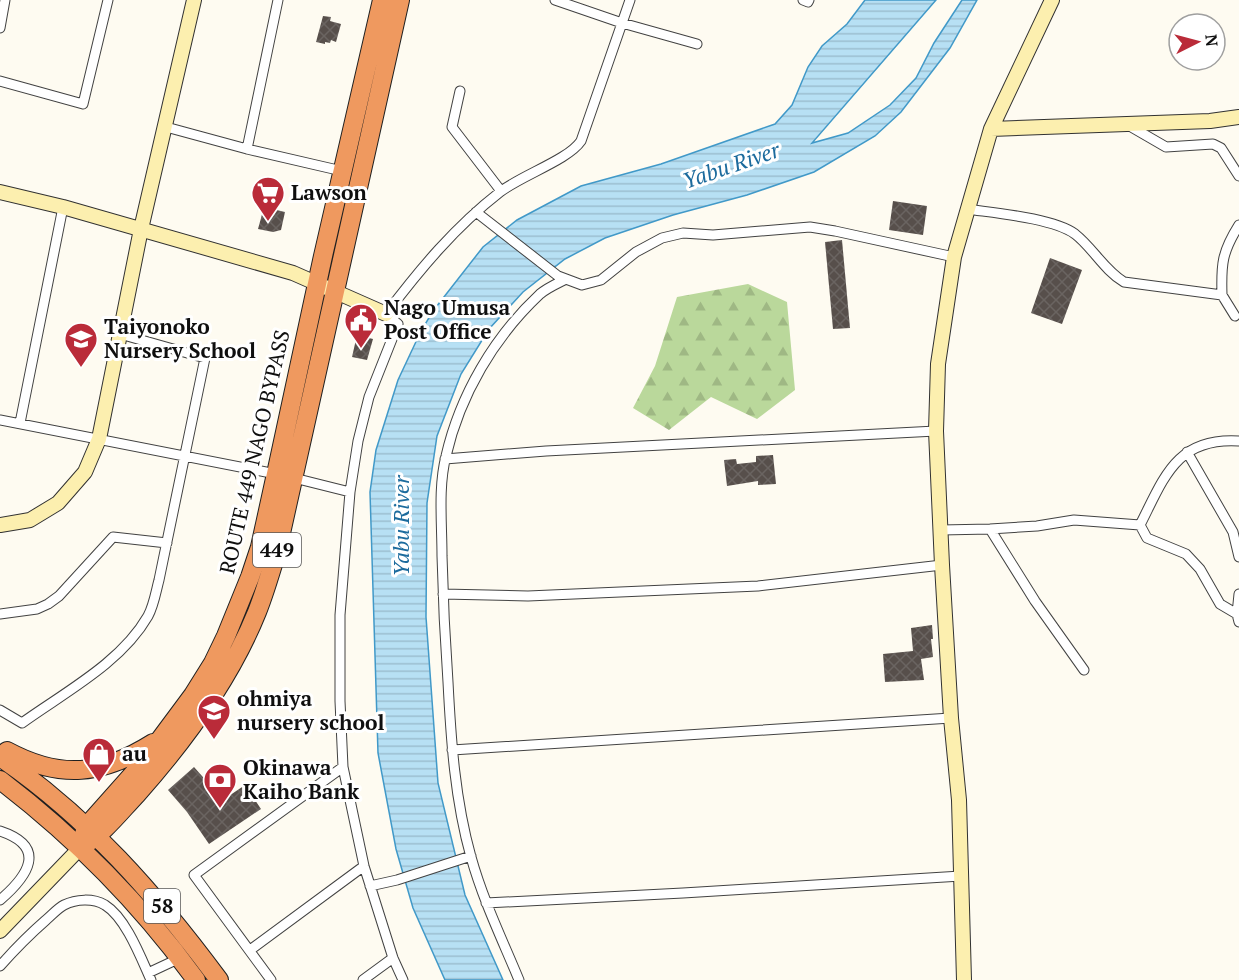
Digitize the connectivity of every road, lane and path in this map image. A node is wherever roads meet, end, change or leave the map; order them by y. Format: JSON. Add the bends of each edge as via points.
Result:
{"nodes":[{"id":1,"x":5,"y":0,"type":"edge"},
{"id":2,"x":108,"y":0,"type":"edge"},
{"id":3,"x":194,"y":0,"type":"edge"},
{"id":4,"x":278,"y":0,"type":"edge"},
{"id":5,"x":382,"y":0,"type":"edge"},
{"id":6,"x":400,"y":0,"type":"edge"},
{"id":7,"x":555,"y":0,"type":"edge"},
{"id":8,"x":630,"y":0,"type":"edge"},
{"id":9,"x":803,"y":0,"type":"edge"},
{"id":10,"x":808,"y":0,"type":"edge"},
{"id":11,"x":1052,"y":0,"type":"edge"},
{"id":12,"x":622,"y":23,"type":"junction"},
{"id":13,"x":0,"y":28,"type":"edge"},
{"id":14,"x":697,"y":44,"type":"dead end"},
{"id":15,"x":0,"y":81,"type":"edge"},
{"id":16,"x":460,"y":91,"type":"dead end"},
{"id":17,"x":1239,"y":117,"type":"edge"},
{"id":18,"x":1127,"y":125,"type":"junction"},
{"id":19,"x":166,"y":127,"type":"junction"},
{"id":20,"x":991,"y":129,"type":"junction"},
{"id":21,"x":247,"y":149,"type":"junction"},
{"id":22,"x":342,"y":171,"type":"junction"},
{"id":23,"x":1239,"y":176,"type":"edge"},
{"id":24,"x":501,"y":191,"type":"junction"},
{"id":25,"x":0,"y":192,"type":"edge"},
{"id":26,"x":63,"y":207,"type":"junction"},
{"id":27,"x":967,"y":209,"type":"junction"},
{"id":28,"x":476,"y":212,"type":"junction"},
{"id":29,"x":1239,"y":225,"type":"edge"},
{"id":30,"x":141,"y":229,"type":"junction"},
{"id":31,"x":954,"y":257,"type":"junction"},
{"id":32,"x":561,"y":278,"type":"junction"},
{"id":33,"x":317,"y":284,"type":"junction"},
{"id":34,"x":335,"y":293,"type":"junction"},
{"id":35,"x":1222,"y":296,"type":"junction"},
{"id":36,"x":386,"y":314,"type":"junction"},
{"id":37,"x":1235,"y":316,"type":"dead end"},
{"id":38,"x":120,"y":334,"type":"junction"},
{"id":39,"x":0,"y":420,"type":"edge"},
{"id":40,"x":20,"y":423,"type":"junction"},
{"id":41,"x":936,"y":431,"type":"junction"},
{"id":42,"x":99,"y":439,"type":"junction"},
{"id":43,"x":1239,"y":441,"type":"edge"},
{"id":44,"x":1186,"y":453,"type":"junction"},
{"id":45,"x":185,"y":456,"type":"junction"},
{"id":46,"x":445,"y":459,"type":"junction"},
{"id":47,"x":285,"y":476,"type":"junction"},
{"id":48,"x":350,"y":492,"type":"junction"},
{"id":49,"x":0,"y":525,"type":"edge"},
{"id":50,"x":1140,"y":525,"type":"junction"},
{"id":51,"x":990,"y":529,"type":"junction"},
{"id":52,"x":941,"y":530,"type":"junction"},
{"id":53,"x":167,"y":543,"type":"junction"},
{"id":54,"x":1239,"y":557,"type":"edge"},
{"id":55,"x":942,"y":565,"type":"junction"},
{"id":56,"x":443,"y":594,"type":"junction"},
{"id":57,"x":1239,"y":594,"type":"edge"},
{"id":58,"x":0,"y":614,"type":"edge"},
{"id":59,"x":1238,"y":618,"type":"edge"},
{"id":60,"x":1083,"y":670,"type":"dead end"},
{"id":61,"x":0,"y":710,"type":"edge"},
{"id":62,"x":951,"y":718,"type":"junction"},
{"id":63,"x":165,"y":734,"type":"junction"},
{"id":64,"x":0,"y":747,"type":"edge"},
{"id":65,"x":452,"y":750,"type":"junction"},
{"id":66,"x":0,"y":757,"type":"edge"},
{"id":67,"x":343,"y":767,"type":"junction"},
{"id":68,"x":0,"y":780,"type":"edge"},
{"id":69,"x":0,"y":831,"type":"edge"},
{"id":70,"x":92,"y":832,"type":"junction"},
{"id":71,"x":81,"y":847,"type":"junction"},
{"id":72,"x":467,"y":858,"type":"junction"},
{"id":73,"x":364,"y":866,"type":"junction"},
{"id":74,"x":961,"y":876,"type":"junction"},
{"id":75,"x":369,"y":886,"type":"junction"},
{"id":76,"x":0,"y":900,"type":"edge"},
{"id":77,"x":486,"y":903,"type":"junction"},
{"id":78,"x":0,"y":931,"type":"edge"},
{"id":79,"x":250,"y":950,"type":"junction"},
{"id":80,"x":180,"y":958,"type":"junction"},
{"id":81,"x":393,"y":958,"type":"junction"},
{"id":82,"x":0,"y":966,"type":"edge"},
{"id":83,"x":150,"y":976,"type":"edge"},
{"id":84,"x":196,"y":980,"type":"edge"},
{"id":85,"x":219,"y":980,"type":"edge"},
{"id":86,"x":271,"y":980,"type":"edge"},
{"id":87,"x":363,"y":980,"type":"edge"},
{"id":88,"x":403,"y":980,"type":"edge"},
{"id":89,"x":519,"y":980,"type":"edge"},
{"id":90,"x":964,"y":980,"type":"edge"}],
"edges":[{"from":1,"to":13,"type":"street"},
{"from":2,"to":15,"type":"street","via":[[83,104]]},
{"from":3,"to":19,"type":"street"},
{"from":4,"to":21,"type":"street"},
{"from":5,"to":22,"type":"highway","name":"ROUTE 449 NAGO BYPASS","number":"449"},
{"from":6,"to":34,"type":"highway","name":"ROUTE 449 NAGO BYPASS","number":"449"},
{"from":7,"to":12,"type":"street"},
{"from":8,"to":12,"type":"street"},
{"from":9,"to":10,"type":"street"},
{"from":11,"to":20,"type":"street"},
{"from":12,"to":14,"type":"street"},
{"from":12,"to":24,"type":"street","via":[[575,150]]},
{"from":16,"to":24,"type":"street","via":[[452,127]]},
{"from":17,"to":18,"type":"street"},
{"from":18,"to":20,"type":"street"},
{"from":18,"to":23,"type":"street","via":[[1166,147],[1213,144],[1221,148]]},
{"from":19,"to":21,"type":"street"},
{"from":19,"to":30,"type":"street"},
{"from":20,"to":27,"type":"street"},
{"from":21,"to":22,"type":"street"},
{"from":22,"to":33,"type":"highway","name":"ROUTE 449 NAGO BYPASS","number":"449"},
{"from":24,"to":28,"type":"street"},
{"from":25,"to":26,"type":"street"},
{"from":26,"to":30,"type":"street"},
{"from":26,"to":40,"type":"street"},
{"from":27,"to":31,"type":"street"},
{"from":27,"to":35,"type":"street","via":[[1065,228],[1124,282]]},
{"from":28,"to":32,"type":"street"},
{"from":28,"to":36,"type":"street","via":[[422,267]]},
{"from":29,"to":35,"type":"street","via":[[1224,251]]},
{"from":30,"to":33,"type":"street","via":[[293,273]]},
{"from":30,"to":38,"type":"street"},
{"from":31,"to":32,"type":"street","via":[[810,227],[713,235],[683,233],[662,238],[636,252],[601,280],[582,285]]},
{"from":31,"to":41,"type":"street","via":[[938,364]]},
{"from":32,"to":46,"type":"street","via":[[514,322],[473,380],[457,414]]},
{"from":33,"to":34,"type":"street"},
{"from":33,"to":47,"type":"highway","name":"ROUTE 449 NAGO BYPASS","number":"449"},
{"from":34,"to":36,"type":"street"},
{"from":34,"to":47,"type":"highway","name":"ROUTE 449 NAGO BYPASS","number":"449"},
{"from":35,"to":37,"type":"street"},
{"from":36,"to":48,"type":"street","via":[[398,324],[369,396]]},
{"from":38,"to":42,"type":"street"},
{"from":38,"to":45,"type":"street","via":[[205,358]]},
{"from":39,"to":40,"type":"street"},
{"from":40,"to":42,"type":"street"},
{"from":41,"to":46,"type":"street"},
{"from":41,"to":52,"type":"street"},
{"from":42,"to":45,"type":"street"},
{"from":42,"to":49,"type":"street","via":[[86,472],[57,503],[30,520]]},
{"from":43,"to":44,"type":"street","via":[[1214,441]]},
{"from":44,"to":50,"type":"street","via":[[1168,469]]},
{"from":44,"to":54,"type":"street","via":[[1233,532]]},
{"from":45,"to":47,"type":"street"},
{"from":45,"to":53,"type":"street"},
{"from":46,"to":56,"type":"street"},
{"from":47,"to":48,"type":"street"},
{"from":47,"to":63,"type":"highway","name":"ROUTE 449 NAGO BYPASS","number":"449","via":[[240,606],[213,663]]},
{"from":47,"to":70,"type":"highway","name":"ROUTE 449 NAGO BYPASS","number":"449","via":[[277,551],[256,613],[228,671],[171,754]]},
{"from":48,"to":67,"type":"street","via":[[340,615]]},
{"from":50,"to":51,"type":"street","via":[[1074,520]]},
{"from":50,"to":59,"type":"street","via":[[1147,538],[1186,554],[1200,569],[1220,604]]},
{"from":51,"to":52,"type":"street"},
{"from":51,"to":60,"type":"street"},
{"from":52,"to":55,"type":"street"},
{"from":53,"to":58,"type":"street","via":[[113,537],[48,604]]},
{"from":53,"to":61,"type":"street","via":[[149,614],[130,642],[107,664],[22,723]]},
{"from":55,"to":56,"type":"street","via":[[758,586],[528,596]]},
{"from":55,"to":62,"type":"street"},
{"from":56,"to":65,"type":"street"},
{"from":57,"to":59,"type":"street"},
{"from":62,"to":65,"type":"street"},
{"from":62,"to":74,"type":"street"},
{"from":63,"to":64,"type":"highway","via":[[113,765],[88,769],[36,765]]},
{"from":63,"to":70,"type":"highway","name":"ROUTE 449 NAGO BYPASS","number":"449"},
{"from":65,"to":72,"type":"street"},
{"from":66,"to":70,"type":"highway","number":"58"},
{"from":67,"to":73,"type":"street"},
{"from":67,"to":79,"type":"street","via":[[194,875]]},
{"from":68,"to":71,"type":"highway","number":"58"},
{"from":69,"to":76,"type":"street","via":[[24,843],[29,856],[26,874]]},
{"from":70,"to":71,"type":"highway","name":"ROUTE 449 NAGO BYPASS","number":"449"},
{"from":70,"to":85,"type":"highway","number":"58","via":[[160,903]]},
{"from":71,"to":78,"type":"street"},
{"from":71,"to":80,"type":"highway","number":"58","via":[[135,903]]},
{"from":72,"to":75,"type":"street"},
{"from":72,"to":77,"type":"street"},
{"from":73,"to":75,"type":"street"},
{"from":73,"to":79,"type":"street"},
{"from":74,"to":77,"type":"street"},
{"from":74,"to":90,"type":"street"},
{"from":75,"to":81,"type":"street"},
{"from":77,"to":89,"type":"street"},
{"from":79,"to":86,"type":"street"},
{"from":80,"to":83,"type":"street"},
{"from":80,"to":84,"type":"highway","number":"58"},
{"from":81,"to":87,"type":"street"},
{"from":81,"to":88,"type":"street"},
{"from":82,"to":83,"type":"street","via":[[63,905],[90,900],[105,905],[116,916]]}]}
